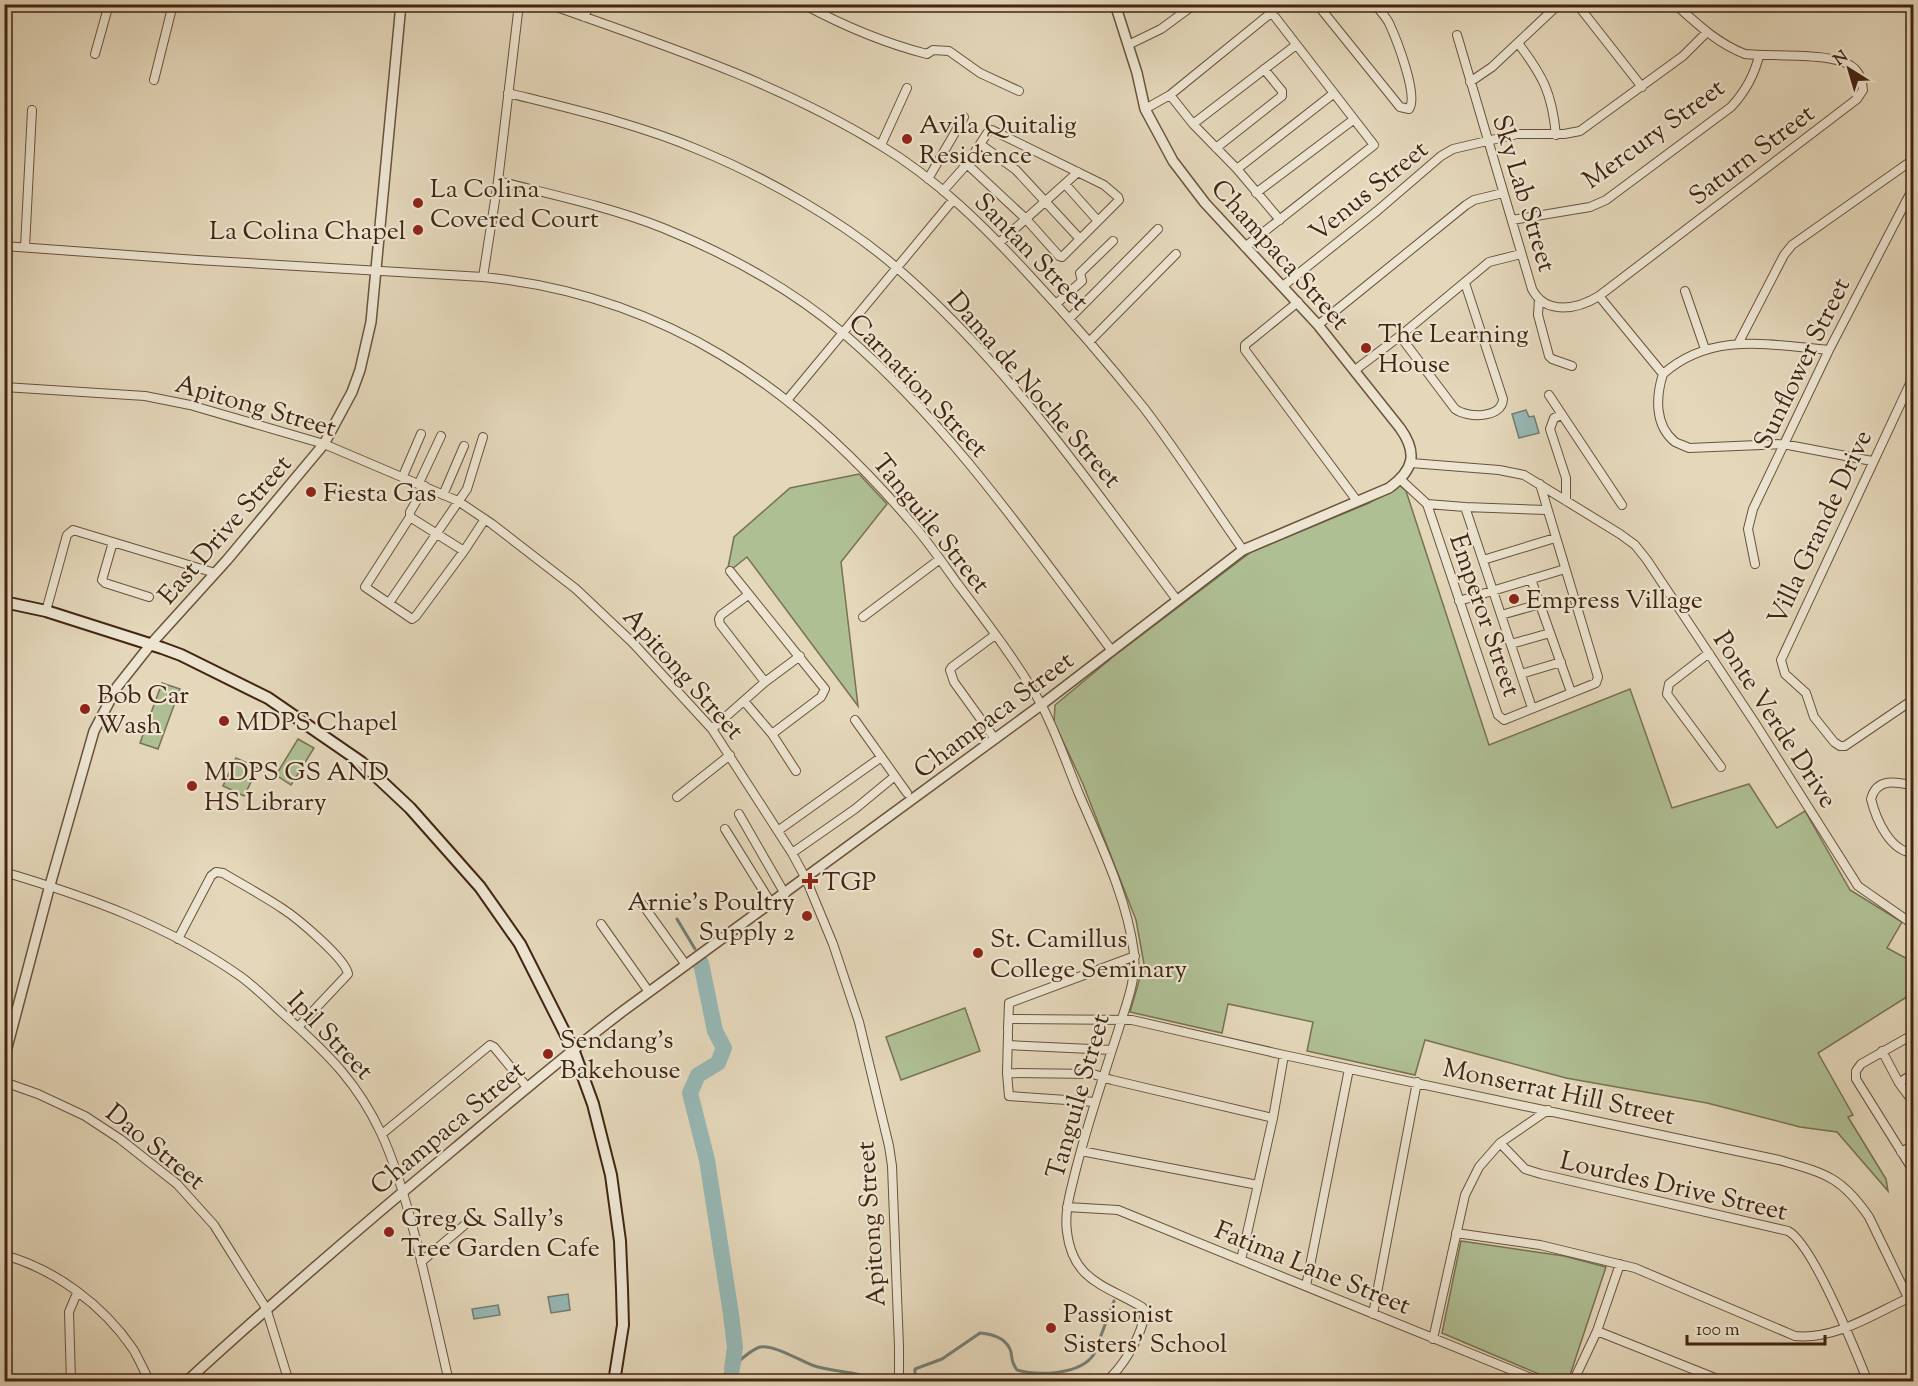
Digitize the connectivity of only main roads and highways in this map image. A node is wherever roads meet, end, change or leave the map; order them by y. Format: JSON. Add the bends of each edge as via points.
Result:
{"nodes":[{"id":1,"x":4,"y":602,"type":"edge"},
{"id":2,"x":614,"y":1382,"type":"edge"}],
"edges":[{"from":1,"to":2,"type":"main road","via":[[46,611],[151,645],[268,698],[360,762],[410,808],[480,887],[520,944],[573,1049],[593,1104],[611,1175],[620,1240],[622,1325]]}]}
